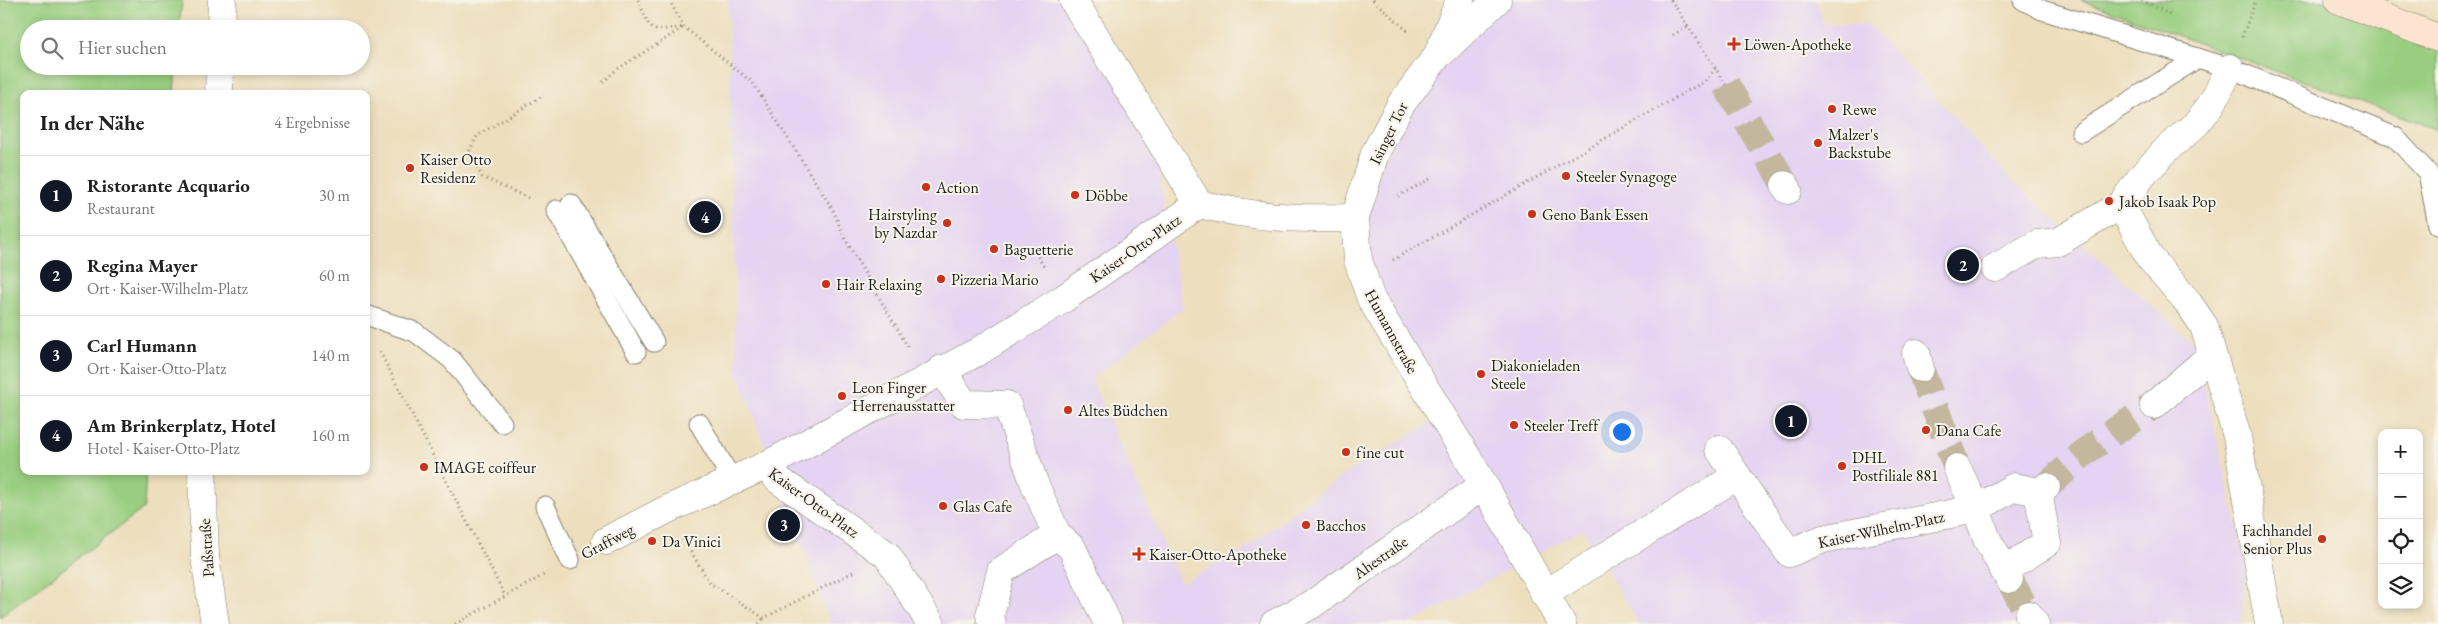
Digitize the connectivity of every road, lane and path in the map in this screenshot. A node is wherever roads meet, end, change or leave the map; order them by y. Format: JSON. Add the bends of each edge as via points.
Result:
{"nodes":[{"id":1,"x":222,"y":0,"type":"edge"},
{"id":2,"x":638,"y":0,"type":"edge"},
{"id":3,"x":669,"y":0,"type":"edge"},
{"id":4,"x":1073,"y":0,"type":"edge"},
{"id":5,"x":1373,"y":0,"type":"edge"},
{"id":6,"x":1460,"y":0,"type":"edge"},
{"id":7,"x":1497,"y":0,"type":"edge"},
{"id":8,"x":1671,"y":0,"type":"edge"},
{"id":9,"x":2022,"y":0,"type":"edge"},
{"id":10,"x":2256,"y":0,"type":"edge"},
{"id":11,"x":2339,"y":0,"type":"edge"},
{"id":12,"x":221,"y":20,"type":"edge"},
{"id":13,"x":1689,"y":26,"type":"junction"},
{"id":14,"x":684,"y":27,"type":"junction"},
{"id":15,"x":1673,"y":35,"type":"dead end"},
{"id":16,"x":2438,"y":38,"type":"edge"},
{"id":17,"x":1437,"y":56,"type":"junction"},
{"id":18,"x":2234,"y":57,"type":"junction"},
{"id":19,"x":2198,"y":58,"type":"junction"},
{"id":20,"x":1716,"y":68,"type":"junction"},
{"id":21,"x":220,"y":75,"type":"edge"},
{"id":22,"x":603,"y":82,"type":"dead end"},
{"id":23,"x":1726,"y":85,"type":"tunnel mouth"},
{"id":24,"x":220,"y":90,"type":"edge"},
{"id":25,"x":544,"y":95,"type":"dead end"},
{"id":26,"x":2081,"y":132,"type":"dead end"},
{"id":27,"x":533,"y":201,"type":"dead end"},
{"id":28,"x":1199,"y":204,"type":"junction"},
{"id":29,"x":2120,"y":205,"type":"junction"},
{"id":30,"x":1356,"y":218,"type":"junction"},
{"id":31,"x":2438,"y":225,"type":"edge"},
{"id":32,"x":1995,"y":268,"type":"dead end"},
{"id":33,"x":1363,"y":277,"type":"junction"},
{"id":34,"x":370,"y":316,"type":"edge"},
{"id":35,"x":654,"y":342,"type":"dead end"},
{"id":36,"x":380,"y":351,"type":"dead end"},
{"id":37,"x":636,"y":352,"type":"dead end"},
{"id":38,"x":2212,"y":355,"type":"junction"},
{"id":39,"x":934,"y":374,"type":"junction"},
{"id":40,"x":2154,"y":405,"type":"tunnel mouth"},
{"id":41,"x":699,"y":423,"type":"dead end"},
{"id":42,"x":502,"y":424,"type":"dead end"},
{"id":43,"x":1719,"y":449,"type":"dead end"},
{"id":44,"x":764,"y":466,"type":"junction"},
{"id":45,"x":1957,"y":468,"type":"tunnel mouth"},
{"id":46,"x":202,"y":475,"type":"edge"},
{"id":47,"x":1737,"y":476,"type":"junction"},
{"id":48,"x":732,"y":480,"type":"junction"},
{"id":49,"x":1484,"y":485,"type":"junction"},
{"id":50,"x":544,"y":506,"type":"dead end"},
{"id":51,"x":666,"y":510,"type":"junction"},
{"id":52,"x":1976,"y":510,"type":"junction"},
{"id":53,"x":1057,"y":535,"type":"junction"},
{"id":54,"x":606,"y":541,"type":"dead end"},
{"id":55,"x":887,"y":554,"type":"junction"},
{"id":56,"x":570,"y":560,"type":"joint"},
{"id":57,"x":1544,"y":594,"type":"junction"},
{"id":58,"x":505,"y":596,"type":"junction"},
{"id":59,"x":764,"y":618,"type":"junction"},
{"id":60,"x":215,"y":624,"type":"edge"},
{"id":61,"x":455,"y":624,"type":"edge"},
{"id":62,"x":759,"y":624,"type":"edge"},
{"id":63,"x":932,"y":624,"type":"edge"},
{"id":64,"x":992,"y":624,"type":"edge"},
{"id":65,"x":1108,"y":624,"type":"edge"},
{"id":66,"x":1274,"y":624,"type":"edge"},
{"id":67,"x":1562,"y":624,"type":"edge"},
{"id":68,"x":2269,"y":624,"type":"edge"}],
"edges":[{"from":1,"to":12,"type":"street"},
{"from":2,"to":14,"type":"path","via":[[649,25],[656,30]]},
{"from":3,"to":14,"type":"path"},
{"from":4,"to":28,"type":"street"},
{"from":5,"to":17,"type":"path"},
{"from":6,"to":17,"type":"street","name":"Isinger Tor"},
{"from":7,"to":17,"type":"street","name":"Isinger Tor"},
{"from":8,"to":13,"type":"path"},
{"from":9,"to":19,"type":"lane","via":[[2042,10]]},
{"from":10,"to":18,"type":"path"},
{"from":11,"to":16,"type":"main road"},
{"from":13,"to":15,"type":"path"},
{"from":13,"to":20,"type":"path"},
{"from":14,"to":22,"type":"path","via":[[616,70]]},
{"from":14,"to":39,"type":"path","via":[[753,83],[833,210],[845,239]]},
{"from":17,"to":30,"type":"street","name":"Isinger Tor","via":[[1401,104],[1375,153]]},
{"from":18,"to":19,"type":"lane"},
{"from":18,"to":29,"type":"street","via":[[2211,105],[2142,176]]},
{"from":18,"to":31,"type":"lane","via":[[2394,138],[2428,173]]},
{"from":19,"to":26,"type":"lane"},
{"from":20,"to":23,"type":"path"},
{"from":20,"to":33,"type":"path","via":[[1705,82]]},
{"from":21,"to":24,"type":"street"},
{"from":25,"to":27,"type":"path","via":[[477,136],[469,152],[482,177]]},
{"from":28,"to":30,"type":"street","via":[[1240,214],[1295,219]]},
{"from":28,"to":39,"type":"street","name":"Kaiser-Otto-Platz","via":[[1063,299],[979,351]]},
{"from":29,"to":32,"type":"street","via":[[2058,242],[2036,244]]},
{"from":29,"to":38,"type":"street","via":[[2150,258],[2204,326]]},
{"from":30,"to":33,"type":"street","name":"Humannstraße","via":[[1358,260]]},
{"from":33,"to":49,"type":"street","name":"Humannstraße","via":[[1371,299]]},
{"from":34,"to":42,"type":"lane","via":[[415,332],[452,360]]},
{"from":35,"to":37,"type":"lane","via":[[564,207]]},
{"from":36,"to":58,"type":"path"},
{"from":38,"to":40,"type":"street"},
{"from":38,"to":68,"type":"street","via":[[2237,436]]},
{"from":39,"to":44,"type":"street","name":"Kaiser-Otto-Platz"},
{"from":39,"to":53,"type":"street","via":[[964,404],[1006,405]]},
{"from":41,"to":48,"type":"lane"},
{"from":43,"to":47,"type":"street","name":"Kaiser-Wilhelm-Platz"},
{"from":44,"to":48,"type":"street","name":"Graffweg"},
{"from":44,"to":55,"type":"street","name":"Kaiser-Otto-Platz","via":[[780,481]]},
{"from":45,"to":52,"type":"street","name":"Kaiser-Wilhelm-Platz"},
{"from":46,"to":60,"type":"street","name":"Paßstraße","via":[[205,557]]},
{"from":47,"to":52,"type":"street","name":"Kaiser-Wilhelm-Platz","via":[[1789,552],[1823,539]]},
{"from":47,"to":57,"type":"street"},
{"from":48,"to":51,"type":"street","name":"Graffweg"},
{"from":49,"to":57,"type":"street","name":"Humannstraße"},
{"from":49,"to":66,"type":"street","name":"Ahestraße","via":[[1311,605]]},
{"from":50,"to":56,"type":"lane"},
{"from":51,"to":54,"type":"street","name":"Graffweg"},
{"from":51,"to":59,"type":"path","via":[[710,584]]},
{"from":52,"to":52,"type":"street","name":"Kaiser-Wilhelm-Platz","via":[[2014,487],[2042,490],[2047,543],[2007,574],[1987,539]]},
{"from":53,"to":64,"type":"street","via":[[1001,571],[990,615]]},
{"from":53,"to":65,"type":"street","via":[[1072,548]]},
{"from":55,"to":59,"type":"path"},
{"from":55,"to":63,"type":"street","name":"Kaiser-Otto-Platz"},
{"from":56,"to":58,"type":"path","name":"Graffweg"},
{"from":57,"to":67,"type":"street","name":"Humannstraße"},
{"from":58,"to":61,"type":"path","name":"Graffweg"},
{"from":59,"to":62,"type":"path"}]}
